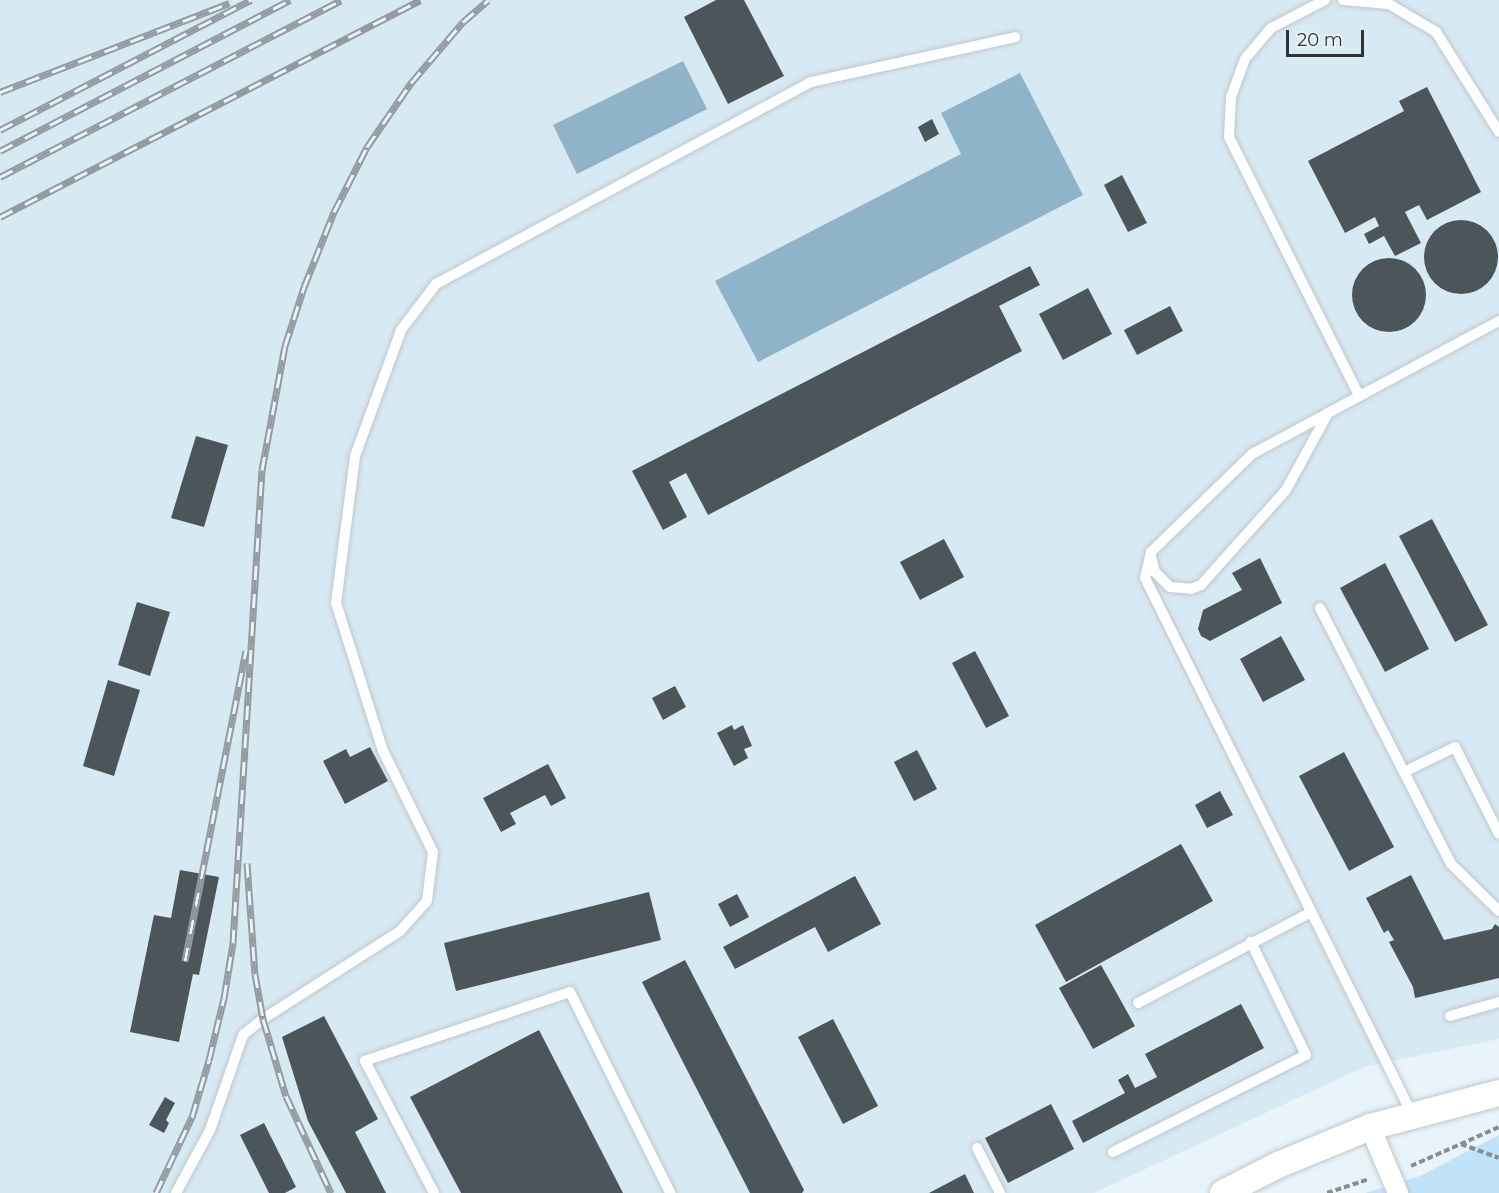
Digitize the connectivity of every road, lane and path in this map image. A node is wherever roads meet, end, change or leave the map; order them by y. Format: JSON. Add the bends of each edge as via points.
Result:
{"nodes":[{"id":1,"x":1325,"y":0,"type":"edge"},
{"id":2,"x":1343,"y":0,"type":"edge"},
{"id":3,"x":1015,"y":37,"type":"dead end"},
{"id":4,"x":1499,"y":132,"type":"edge"},
{"id":5,"x":1499,"y":321,"type":"edge"},
{"id":6,"x":1359,"y":396,"type":"junction"},
{"id":7,"x":1328,"y":413,"type":"junction"},
{"id":8,"x":1151,"y":552,"type":"junction"},
{"id":9,"x":1320,"y":608,"type":"dead end"},
{"id":10,"x":1404,"y":772,"type":"junction"},
{"id":11,"x":1499,"y":834,"type":"edge"},
{"id":12,"x":1499,"y":911,"type":"edge"},
{"id":13,"x":1311,"y":912,"type":"junction"},
{"id":14,"x":1251,"y":942,"type":"junction"},
{"id":15,"x":1499,"y":1002,"type":"edge"},
{"id":16,"x":1138,"y":1003,"type":"dead end"},
{"id":17,"x":1450,"y":1016,"type":"dead end"},
{"id":18,"x":1499,"y":1093,"type":"edge"},
{"id":19,"x":1412,"y":1114,"type":"junction"},
{"id":20,"x":1499,"y":1126,"type":"edge"},
{"id":21,"x":1370,"y":1127,"type":"junction"},
{"id":22,"x":1461,"y":1143,"type":"junction"},
{"id":23,"x":977,"y":1148,"type":"dead end"},
{"id":24,"x":1113,"y":1152,"type":"dead end"},
{"id":25,"x":1499,"y":1158,"type":"edge"},
{"id":26,"x":1391,"y":1172,"type":"junction"},
{"id":27,"x":176,"y":1193,"type":"edge"},
{"id":28,"x":434,"y":1193,"type":"edge"},
{"id":29,"x":670,"y":1193,"type":"edge"},
{"id":30,"x":1000,"y":1193,"type":"edge"},
{"id":31,"x":1223,"y":1193,"type":"edge"},
{"id":32,"x":1327,"y":1193,"type":"edge"},
{"id":33,"x":1398,"y":1193,"type":"edge"}],
"edges":[{"from":1,"to":6,"type":"lane","via":[[1271,28],[1245,59],[1230,97],[1229,137]]},
{"from":2,"to":4,"type":"lane","via":[[1389,4],[1436,32]]},
{"from":3,"to":27,"type":"lane","via":[[811,82],[436,284],[402,330],[355,456],[336,603],[382,751],[433,852],[427,901],[400,931],[243,1035],[210,1130]]},
{"from":5,"to":6,"type":"lane"},
{"from":6,"to":7,"type":"lane"},
{"from":7,"to":8,"type":"lane","via":[[1252,454]]},
{"from":7,"to":8,"type":"lane","via":[[1286,490],[1201,585],[1181,590],[1161,581],[1151,562]]},
{"from":8,"to":13,"type":"lane","via":[[1144,578]]},
{"from":9,"to":10,"type":"lane"},
{"from":10,"to":11,"type":"lane","via":[[1455,747]]},
{"from":10,"to":12,"type":"lane","via":[[1451,864]]},
{"from":13,"to":14,"type":"lane"},
{"from":13,"to":19,"type":"lane"},
{"from":14,"to":16,"type":"lane"},
{"from":14,"to":24,"type":"lane","via":[[1306,1055]]},
{"from":15,"to":17,"type":"lane"},
{"from":18,"to":19,"type":"street"},
{"from":19,"to":21,"type":"street"},
{"from":20,"to":22,"type":"path"},
{"from":21,"to":26,"type":"street"},
{"from":21,"to":31,"type":"street"},
{"from":22,"to":25,"type":"path"},
{"from":22,"to":26,"type":"path"},
{"from":23,"to":30,"type":"lane"},
{"from":26,"to":32,"type":"path"},
{"from":26,"to":33,"type":"street"},
{"from":28,"to":29,"type":"lane","via":[[365,1060],[570,992]]}]}
